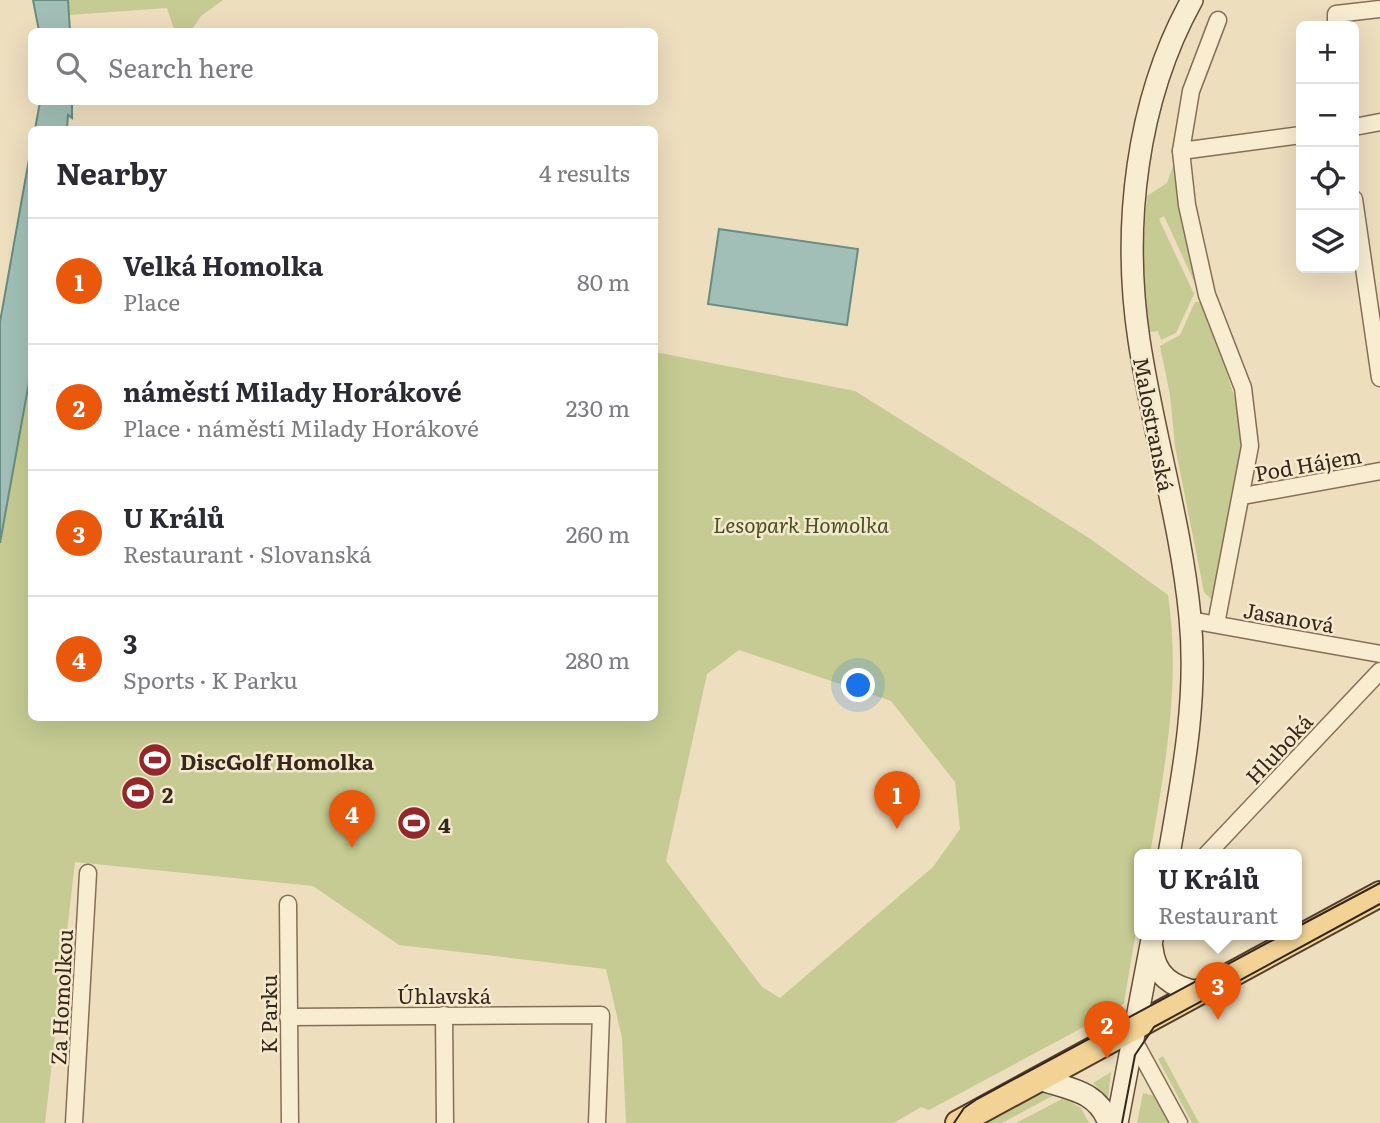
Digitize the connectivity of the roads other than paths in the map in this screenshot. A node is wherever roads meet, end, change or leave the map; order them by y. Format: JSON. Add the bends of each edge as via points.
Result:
{"nodes":[{"id":1,"x":1192,"y":0,"type":"edge"},
{"id":2,"x":1380,"y":9,"type":"edge"},
{"id":3,"x":1218,"y":20,"type":"dead end"},
{"id":4,"x":1336,"y":20,"type":"edge"},
{"id":5,"x":1380,"y":122,"type":"edge"},
{"id":6,"x":1359,"y":126,"type":"edge"},
{"id":7,"x":1296,"y":136,"type":"edge"},
{"id":8,"x":1181,"y":151,"type":"junction"},
{"id":9,"x":1356,"y":210,"type":"edge"},
{"id":10,"x":1380,"y":379,"type":"edge"},
{"id":11,"x":1380,"y":471,"type":"edge"},
{"id":12,"x":1243,"y":496,"type":"junction"},
{"id":13,"x":1190,"y":620,"type":"junction"},
{"id":14,"x":1216,"y":624,"type":"junction"},
{"id":15,"x":1380,"y":654,"type":"edge"},
{"id":16,"x":1380,"y":671,"type":"edge"},
{"id":17,"x":1170,"y":849,"type":"edge"},
{"id":18,"x":1212,"y":849,"type":"edge"},
{"id":19,"x":88,"y":873,"type":"dead end"},
{"id":20,"x":1379,"y":897,"type":"edge"},
{"id":21,"x":288,"y":904,"type":"dead end"},
{"id":22,"x":1302,"y":937,"type":"edge"},
{"id":23,"x":1152,"y":940,"type":"edge"},
{"id":24,"x":1153,"y":940,"type":"edge"},
{"id":25,"x":1297,"y":940,"type":"edge"},
{"id":26,"x":1198,"y":992,"type":"junction"},
{"id":27,"x":444,"y":1014,"type":"junction"},
{"id":28,"x":288,"y":1017,"type":"junction"},
{"id":29,"x":1133,"y":1032,"type":"junction"},
{"id":30,"x":1039,"y":1079,"type":"junction"},
{"id":31,"x":74,"y":1123,"type":"edge"},
{"id":32,"x":290,"y":1123,"type":"edge"},
{"id":33,"x":445,"y":1123,"type":"edge"},
{"id":34,"x":597,"y":1123,"type":"edge"},
{"id":35,"x":958,"y":1123,"type":"edge"},
{"id":36,"x":1109,"y":1123,"type":"edge"},
{"id":37,"x":1117,"y":1123,"type":"edge"},
{"id":38,"x":1179,"y":1123,"type":"edge"}],
"edges":[{"from":1,"to":13,"type":"main road","name":"Malostranská","via":[[1167,55],[1143,141],[1132,244],[1139,342],[1178,535]]},
{"from":2,"to":4,"type":"street"},
{"from":3,"to":8,"type":"street","via":[[1191,91]]},
{"from":5,"to":6,"type":"street"},
{"from":7,"to":8,"type":"street"},
{"from":8,"to":12,"type":"street","via":[[1187,205],[1207,295],[1242,388],[1250,446]]},
{"from":9,"to":10,"type":"street"},
{"from":11,"to":12,"type":"street","name":"Pod Hájem"},
{"from":12,"to":14,"type":"street"},
{"from":13,"to":14,"type":"street","name":"Jasanová"},
{"from":13,"to":17,"type":"main road","name":"Malostranská","via":[[1192,702]]},
{"from":14,"to":15,"type":"street","name":"Jasanová"},
{"from":16,"to":18,"type":"street","name":"Hluboká"},
{"from":19,"to":31,"type":"street","name":"Za Homolkou"},
{"from":20,"to":22,"type":"main road"},
{"from":21,"to":28,"type":"street","name":"K Parku"},
{"from":23,"to":29,"type":"main road"},
{"from":24,"to":26,"type":"main road","via":[[1153,957],[1161,975],[1177,987]]},
{"from":25,"to":26,"type":"main road"},
{"from":26,"to":29,"type":"main road"},
{"from":27,"to":28,"type":"street","name":"Úhlavská"},
{"from":27,"to":33,"type":"street"},
{"from":27,"to":34,"type":"street","name":"Úhlavská","via":[[601,1015]]},
{"from":28,"to":32,"type":"street","name":"K Parku"},
{"from":29,"to":30,"type":"main road"},
{"from":29,"to":37,"type":"main road"},
{"from":29,"to":38,"type":"street"},
{"from":30,"to":35,"type":"main road"},
{"from":30,"to":36,"type":"main road","via":[[1068,1086],[1096,1102]]}]}
